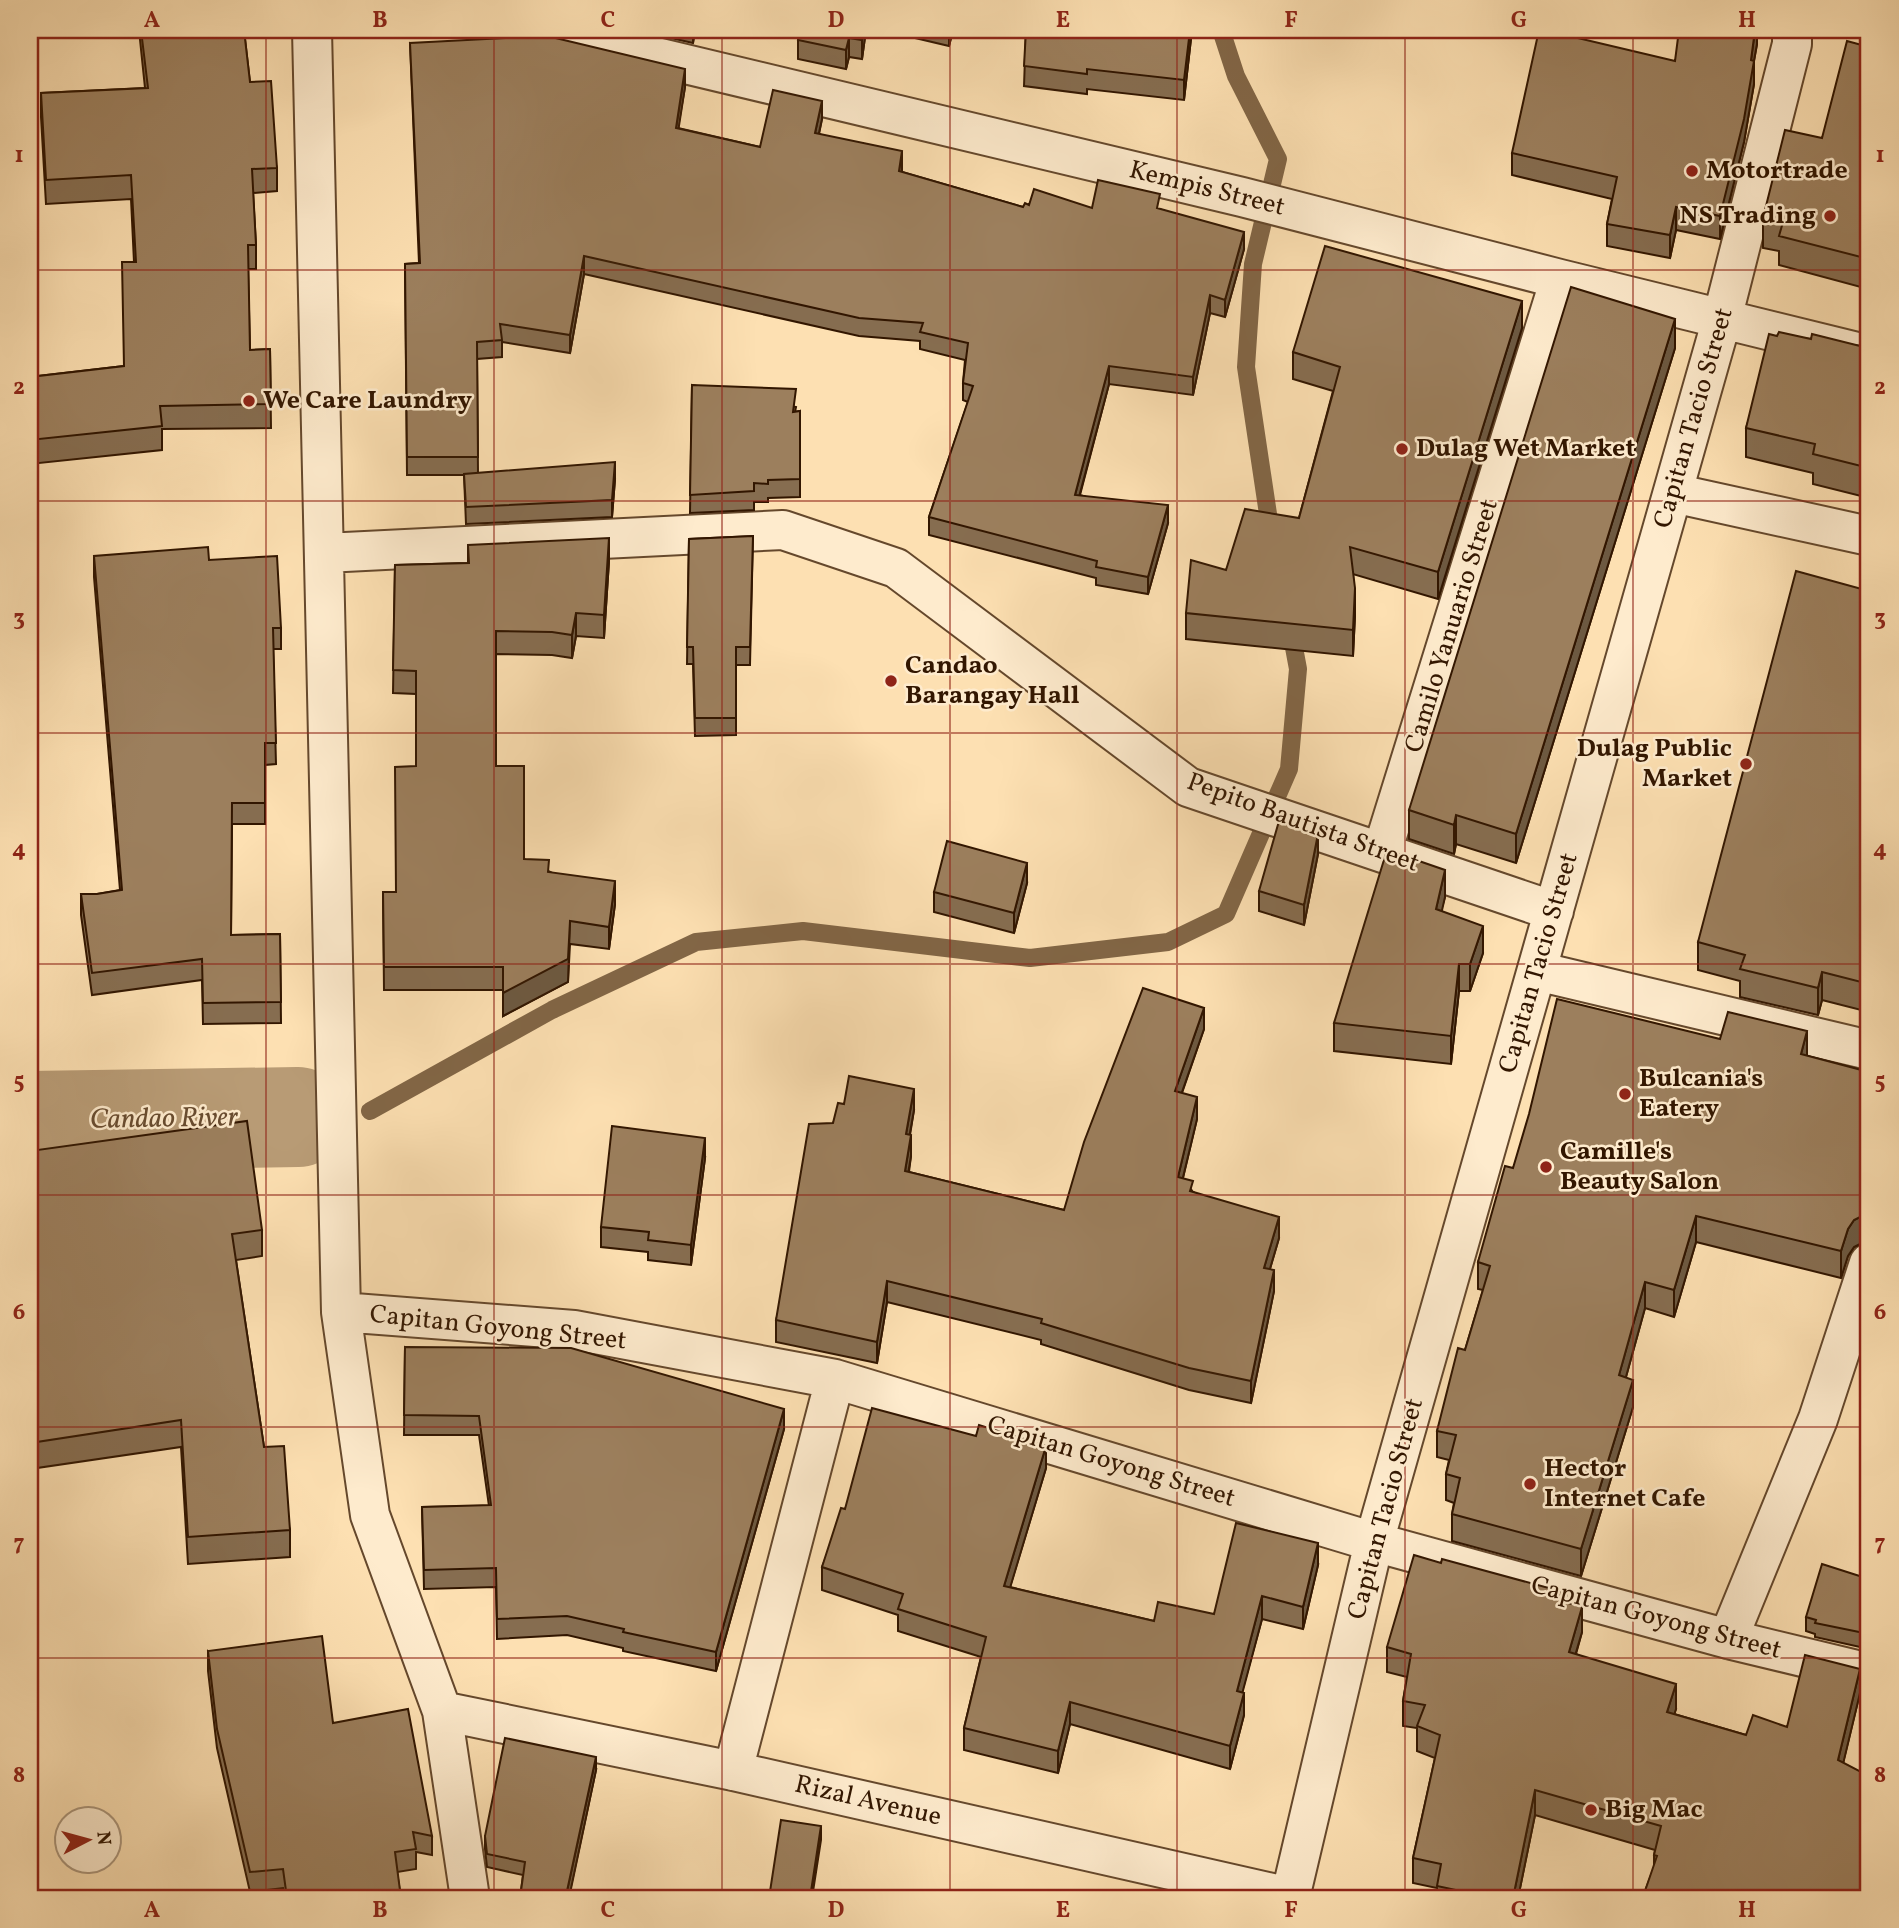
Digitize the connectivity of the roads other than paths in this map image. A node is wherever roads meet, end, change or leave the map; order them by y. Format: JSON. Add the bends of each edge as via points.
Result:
{"nodes":[{"id":1,"x":312,"y":30,"type":"edge"},
{"id":2,"x":543,"y":30,"type":"edge"},
{"id":3,"x":1792,"y":30,"type":"edge"},
{"id":4,"x":1560,"y":279,"type":"junction"},
{"id":5,"x":1722,"y":319,"type":"junction"},
{"id":6,"x":1869,"y":355,"type":"edge"},
{"id":7,"x":1673,"y":493,"type":"junction"},
{"id":8,"x":1869,"y":536,"type":"edge"},
{"id":9,"x":325,"y":553,"type":"junction"},
{"id":10,"x":1382,"y":852,"type":"junction"},
{"id":11,"x":1554,"y":911,"type":"junction"},
{"id":12,"x":1537,"y":971,"type":"junction"},
{"id":13,"x":1869,"y":1050,"type":"edge"},
{"id":14,"x":1869,"y":1263,"type":"edge"},
{"id":15,"x":341,"y":1312,"type":"junction"},
{"id":16,"x":835,"y":1378,"type":"junction"},
{"id":17,"x":1374,"y":1542,"type":"junction"},
{"id":18,"x":1728,"y":1639,"type":"junction"},
{"id":19,"x":1869,"y":1673,"type":"edge"},
{"id":20,"x":442,"y":1711,"type":"junction"},
{"id":21,"x":733,"y":1771,"type":"junction"},
{"id":22,"x":470,"y":1898,"type":"edge"},
{"id":23,"x":1291,"y":1898,"type":"edge"}],
"edges":[{"from":1,"to":9,"type":"street"},
{"from":2,"to":4,"type":"street","name":"Kempis Street","via":[[1242,197]]},
{"from":3,"to":5,"type":"street","name":"Capitan Tacio Street"},
{"from":4,"to":5,"type":"street","name":"Kempis Street"},
{"from":4,"to":10,"type":"street","name":"Camilo Yanuario Street"},
{"from":5,"to":6,"type":"street","name":"Kempis Street"},
{"from":5,"to":7,"type":"street","name":"Capitan Tacio Street"},
{"from":7,"to":8,"type":"street"},
{"from":7,"to":11,"type":"street","name":"Capitan Tacio Street"},
{"from":9,"to":10,"type":"street","name":"Pepito Bautista Street","via":[[783,530],[896,568],[1188,787]]},
{"from":9,"to":15,"type":"street"},
{"from":10,"to":11,"type":"street","name":"Pepito Bautista Street"},
{"from":11,"to":12,"type":"street","name":"Capitan Tacio Street"},
{"from":12,"to":13,"type":"street"},
{"from":12,"to":17,"type":"street","name":"Capitan Tacio Street"},
{"from":14,"to":18,"type":"street","via":[[1818,1419]]},
{"from":15,"to":16,"type":"street","name":"Capitan Goyong Street","via":[[574,1330]]},
{"from":15,"to":20,"type":"street","via":[[370,1515]]},
{"from":16,"to":17,"type":"street","name":"Capitan Goyong Street"},
{"from":16,"to":21,"type":"street"},
{"from":17,"to":18,"type":"street","name":"Capitan Goyong Street"},
{"from":17,"to":23,"type":"street","name":"Capitan Tacio Street"},
{"from":18,"to":19,"type":"street","name":"Capitan Goyong Street"},
{"from":20,"to":21,"type":"street","name":"Rizal Avenue"},
{"from":20,"to":22,"type":"street"},
{"from":21,"to":23,"type":"street","name":"Rizal Avenue"}]}
